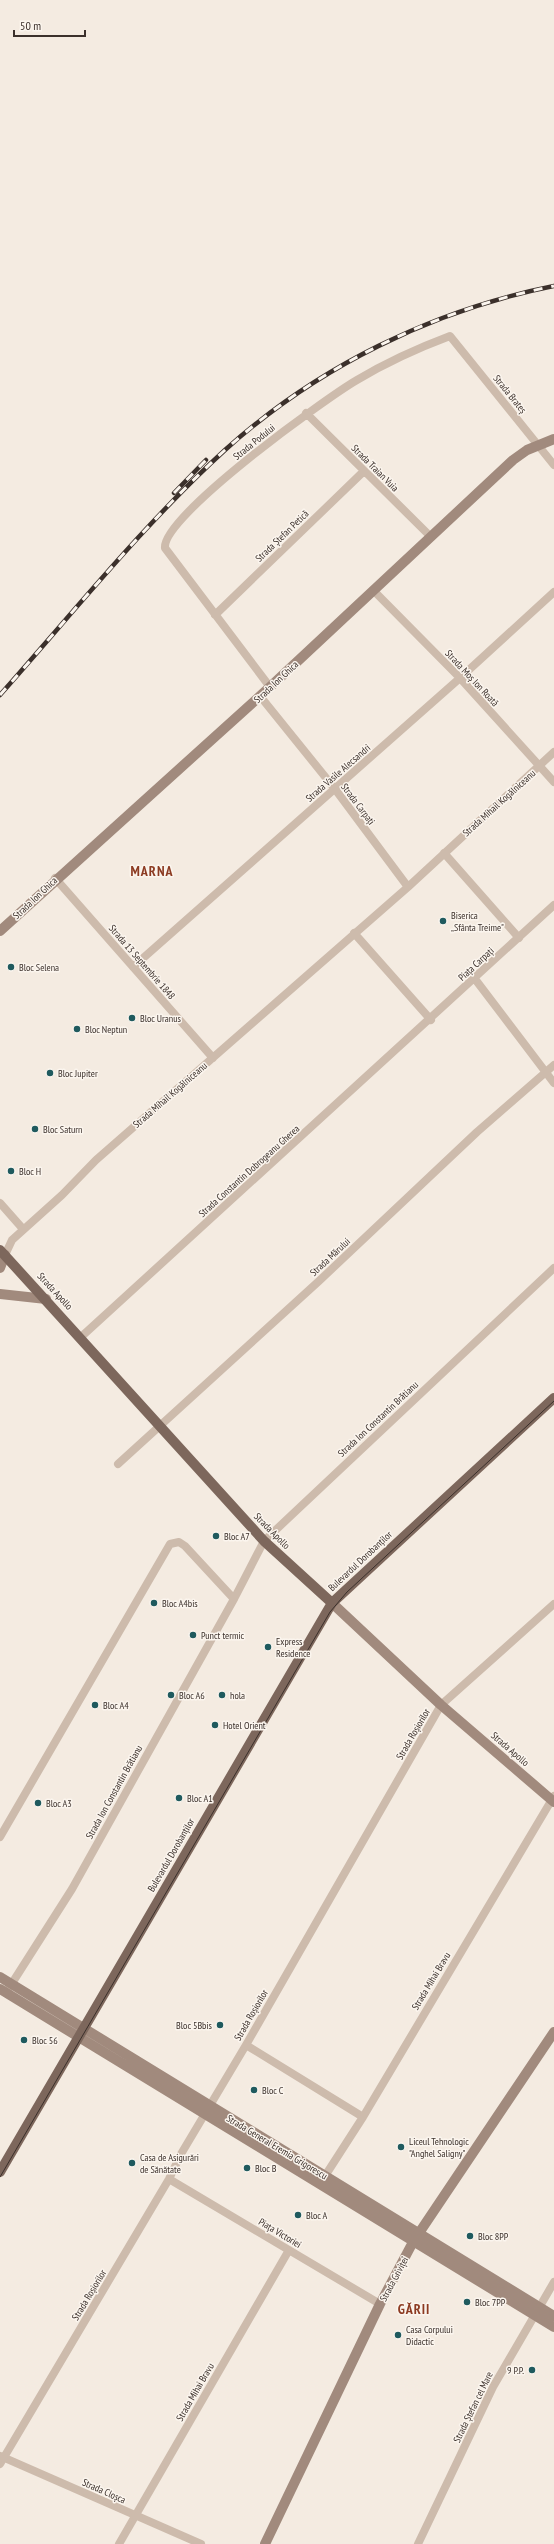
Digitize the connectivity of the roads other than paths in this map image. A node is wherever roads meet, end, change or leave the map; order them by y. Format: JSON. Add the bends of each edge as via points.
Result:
{"nodes":[{"id":1,"x":450,"y":336,"type":"joint"},
{"id":2,"x":306,"y":413,"type":"junction"},
{"id":3,"x":554,"y":439,"type":"edge"},
{"id":4,"x":538,"y":444,"type":"junction"},
{"id":5,"x":554,"y":465,"type":"edge"},
{"id":6,"x":364,"y":471,"type":"junction"},
{"id":7,"x":430,"y":536,"type":"junction"},
{"id":8,"x":373,"y":590,"type":"junction"},
{"id":9,"x":554,"y":592,"type":"edge"},
{"id":10,"x":215,"y":615,"type":"junction"},
{"id":11,"x":460,"y":678,"type":"junction"},
{"id":12,"x":270,"y":687,"type":"junction"},
{"id":13,"x":260,"y":696,"type":"junction"},
{"id":14,"x":554,"y":752,"type":"edge"},
{"id":15,"x":539,"y":766,"type":"junction"},
{"id":16,"x":554,"y":782,"type":"edge"},
{"id":17,"x":335,"y":790,"type":"junction"},
{"id":18,"x":444,"y":853,"type":"junction"},
{"id":19,"x":55,"y":878,"type":"junction"},
{"id":20,"x":408,"y":887,"type":"junction"},
{"id":21,"x":554,"y":905,"type":"edge"},
{"id":22,"x":0,"y":931,"type":"edge"},
{"id":23,"x":354,"y":933,"type":"junction"},
{"id":24,"x":519,"y":938,"type":"junction"},
{"id":25,"x":133,"y":967,"type":"junction"},
{"id":26,"x":475,"y":979,"type":"junction"},
{"id":27,"x":431,"y":1020,"type":"junction"},
{"id":28,"x":213,"y":1058,"type":"junction"},
{"id":29,"x":554,"y":1065,"type":"edge"},
{"id":30,"x":546,"y":1072,"type":"junction"},
{"id":31,"x":554,"y":1083,"type":"edge"},
{"id":32,"x":0,"y":1204,"type":"edge"},
{"id":33,"x":23,"y":1229,"type":"junction"},
{"id":34,"x":2,"y":1252,"type":"edge"},
{"id":35,"x":0,"y":1268,"type":"edge"},
{"id":36,"x":554,"y":1268,"type":"edge"},
{"id":37,"x":0,"y":1294,"type":"edge"},
{"id":38,"x":46,"y":1300,"type":"junction"},
{"id":39,"x":81,"y":1338,"type":"junction"},
{"id":40,"x":554,"y":1398,"type":"edge"},
{"id":41,"x":160,"y":1426,"type":"junction"},
{"id":42,"x":118,"y":1464,"type":"dead end"},
{"id":43,"x":264,"y":1541,"type":"junction"},
{"id":44,"x":234,"y":1599,"type":"junction"},
{"id":45,"x":332,"y":1603,"type":"junction"},
{"id":46,"x":554,"y":1604,"type":"edge"},
{"id":47,"x":441,"y":1705,"type":"junction"},
{"id":48,"x":553,"y":1799,"type":"edge"},
{"id":49,"x":0,"y":1837,"type":"edge"},
{"id":50,"x":0,"y":1977,"type":"edge"},
{"id":51,"x":6,"y":1988,"type":"edge"},
{"id":52,"x":81,"y":2032,"type":"junction"},
{"id":53,"x":554,"y":2032,"type":"edge"},
{"id":54,"x":246,"y":2045,"type":"junction"},
{"id":55,"x":207,"y":2110,"type":"junction"},
{"id":56,"x":363,"y":2117,"type":"junction"},
{"id":57,"x":0,"y":2172,"type":"edge"},
{"id":58,"x":325,"y":2176,"type":"junction"},
{"id":59,"x":169,"y":2179,"type":"junction"},
{"id":60,"x":418,"y":2233,"type":"junction"},
{"id":61,"x":413,"y":2242,"type":"junction"},
{"id":62,"x":289,"y":2250,"type":"junction"},
{"id":63,"x":554,"y":2282,"type":"edge"},
{"id":64,"x":380,"y":2304,"type":"junction"},
{"id":65,"x":536,"y":2310,"type":"junction"},
{"id":66,"x":554,"y":2316,"type":"edge"},
{"id":67,"x":554,"y":2327,"type":"edge"},
{"id":68,"x":1,"y":2459,"type":"edge"},
{"id":69,"x":134,"y":2515,"type":"junction"},
{"id":70,"x":119,"y":2544,"type":"edge"},
{"id":71,"x":200,"y":2544,"type":"edge"},
{"id":72,"x":265,"y":2544,"type":"edge"},
{"id":73,"x":418,"y":2544,"type":"edge"}],
"edges":[{"from":1,"to":2,"type":"street","name":"Strada Podului","via":[[379,367]]},
{"from":1,"to":4,"type":"street","name":"Strada Brateș"},
{"from":2,"to":6,"type":"street","name":"Strada Traian Vuia"},
{"from":2,"to":10,"type":"street","name":"Strada Podului","via":[[205,496],[166,538],[166,548]]},
{"from":3,"to":4,"type":"street","name":"Strada Ion Ghica"},
{"from":4,"to":5,"type":"street","name":"Strada Brateș"},
{"from":4,"to":7,"type":"street","name":"Strada Ion Ghica","via":[[513,460]]},
{"from":6,"to":7,"type":"street","name":"Strada Traian Vuia"},
{"from":6,"to":10,"type":"street","name":"Strada Ștefan Petică"},
{"from":7,"to":8,"type":"street","name":"Strada Ion Ghica"},
{"from":8,"to":11,"type":"street","name":"Strada Moș Ion Roată"},
{"from":8,"to":12,"type":"street","name":"Strada Ion Ghica"},
{"from":9,"to":11,"type":"street","name":"Strada Vasile Alecsandri"},
{"from":10,"to":12,"type":"street"},
{"from":11,"to":15,"type":"street","name":"Strada Moș Ion Roată"},
{"from":11,"to":17,"type":"street","name":"Strada Vasile Alecsandri"},
{"from":12,"to":13,"type":"street","name":"Strada Ion Ghica"},
{"from":13,"to":17,"type":"street","name":"Strada Carpați"},
{"from":13,"to":19,"type":"street","name":"Strada Ion Ghica"},
{"from":14,"to":15,"type":"street","name":"Strada Mihail Kogălniceanu"},
{"from":15,"to":16,"type":"street","name":"Strada Moș Ion Roată"},
{"from":15,"to":18,"type":"street","name":"Strada Mihail Kogălniceanu"},
{"from":17,"to":20,"type":"street","name":"Strada Carpați"},
{"from":17,"to":25,"type":"street","name":"Strada Vasile Alecsandri"},
{"from":18,"to":20,"type":"street"},
{"from":18,"to":24,"type":"street"},
{"from":19,"to":22,"type":"street","name":"Strada Ion Ghica"},
{"from":19,"to":25,"type":"street","name":"Strada 13 Septembrie 1848"},
{"from":20,"to":23,"type":"street"},
{"from":21,"to":24,"type":"street"},
{"from":23,"to":27,"type":"street"},
{"from":23,"to":28,"type":"street","name":"Strada Mihail Kogălniceanu"},
{"from":24,"to":26,"type":"street","name":"Piața Carpați"},
{"from":25,"to":28,"type":"street","name":"Strada 13 Septembrie 1848"},
{"from":26,"to":27,"type":"street","name":"Piața Carpați"},
{"from":26,"to":30,"type":"street"},
{"from":27,"to":39,"type":"street","name":"Strada Constantin Dobrogeanu Gherea"},
{"from":28,"to":33,"type":"street","name":"Strada Mihail Kogălniceanu","via":[[96,1160],[62,1195]]},
{"from":29,"to":30,"type":"street","name":"Strada Mărului"},
{"from":30,"to":31,"type":"street"},
{"from":30,"to":41,"type":"street","name":"Strada Mărului","via":[[477,1132]]},
{"from":32,"to":33,"type":"street"},
{"from":33,"to":34,"type":"street","name":"Strada Mihail Kogălniceanu"},
{"from":34,"to":35,"type":"street","name":"Strada Mihail Kogălniceanu"},
{"from":34,"to":38,"type":"main road","name":"Strada Apollo"},
{"from":36,"to":43,"type":"street","name":"Strada Ion Constantin Brătianu"},
{"from":37,"to":38,"type":"street"},
{"from":38,"to":39,"type":"main road","name":"Strada Apollo"},
{"from":39,"to":41,"type":"main road","name":"Strada Apollo"},
{"from":40,"to":45,"type":"main road","name":"Bulevardul Dorobanților"},
{"from":41,"to":42,"type":"street","name":"Strada Mărului"},
{"from":41,"to":43,"type":"main road","name":"Strada Apollo"},
{"from":43,"to":44,"type":"street","name":"Strada Ion Constantin Brătianu"},
{"from":43,"to":45,"type":"main road","name":"Strada Apollo"},
{"from":44,"to":49,"type":"street","via":[[185,1546],[179,1542],[170,1544]]},
{"from":44,"to":51,"type":"street","name":"Strada Ion Constantin Brătianu","via":[[72,1889]]},
{"from":45,"to":47,"type":"street","name":"Strada Apollo"},
{"from":45,"to":52,"type":"main road","name":"Bulevardul Dorobanților"},
{"from":46,"to":47,"type":"street","name":"Strada Roșiorilor"},
{"from":47,"to":48,"type":"street","name":"Strada Apollo"},
{"from":47,"to":54,"type":"street","name":"Strada Roșiorilor"},
{"from":48,"to":56,"type":"street","name":"Strada Mihai Bravu"},
{"from":50,"to":51,"type":"street","name":"Strada General Eremia Grigorescu"},
{"from":51,"to":52,"type":"street","name":"Strada General Eremia Grigorescu"},
{"from":52,"to":55,"type":"street","name":"Strada General Eremia Grigorescu"},
{"from":52,"to":57,"type":"main road","name":"Bulevardul Dorobanților"},
{"from":53,"to":60,"type":"street","name":"Strada Griviței"},
{"from":54,"to":55,"type":"street","name":"Strada Roșiorilor"},
{"from":54,"to":56,"type":"street"},
{"from":55,"to":58,"type":"street","name":"Strada General Eremia Grigorescu"},
{"from":55,"to":59,"type":"street","name":"Strada Roșiorilor","via":[[180,2154]]},
{"from":55,"to":61,"type":"street","name":"Strada General Eremia Grigorescu"},
{"from":56,"to":58,"type":"street","name":"Strada Mihai Bravu"},
{"from":58,"to":60,"type":"street","name":"Strada General Eremia Grigorescu"},
{"from":59,"to":62,"type":"street","name":"Piața Victoriei"},
{"from":59,"to":68,"type":"street","name":"Strada Roșiorilor"},
{"from":60,"to":61,"type":"street","name":"Strada Griviței"},
{"from":60,"to":65,"type":"street","name":"Strada General Eremia Grigorescu"},
{"from":61,"to":64,"type":"street","name":"Strada Griviței"},
{"from":61,"to":65,"type":"street","name":"Strada General Eremia Grigorescu"},
{"from":62,"to":64,"type":"street","name":"Piața Victoriei"},
{"from":62,"to":69,"type":"street","name":"Strada Mihai Bravu"},
{"from":63,"to":65,"type":"street","name":"Strada Ștefan cel Mare"},
{"from":64,"to":72,"type":"street","name":"Strada Griviței"},
{"from":65,"to":66,"type":"street","name":"Strada General Eremia Grigorescu"},
{"from":65,"to":67,"type":"street","name":"Strada General Eremia Grigorescu"},
{"from":65,"to":73,"type":"street","name":"Strada Ștefan cel Mare","via":[[493,2387]]},
{"from":68,"to":69,"type":"street","name":"Strada Cloșca"},
{"from":69,"to":70,"type":"street","name":"Strada Mihai Bravu"},
{"from":69,"to":71,"type":"street","name":"Strada Cloșca"}]}
